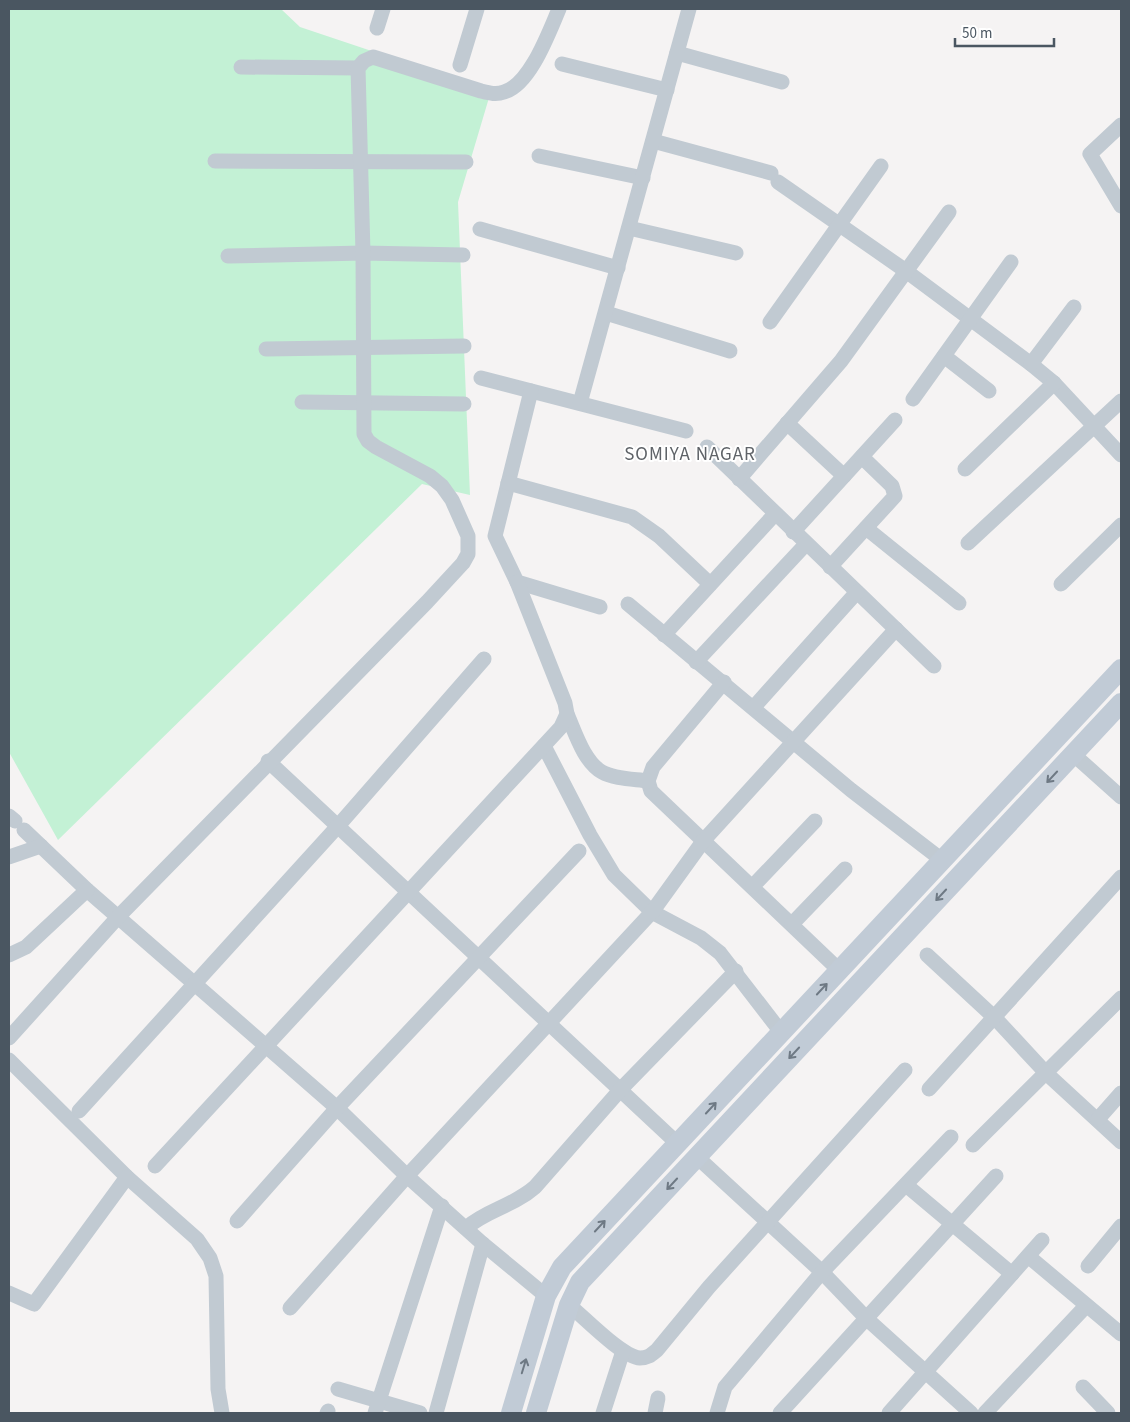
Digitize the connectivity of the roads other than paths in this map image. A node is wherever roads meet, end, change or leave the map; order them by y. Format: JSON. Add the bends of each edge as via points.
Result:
{"nodes":[{"id":1,"x":383,"y":9,"type":"edge"},
{"id":2,"x":477,"y":9,"type":"edge"},
{"id":3,"x":559,"y":9,"type":"edge"},
{"id":4,"x":689,"y":9,"type":"edge"},
{"id":5,"x":377,"y":28,"type":"dead end"},
{"id":6,"x":677,"y":53,"type":"junction"},
{"id":7,"x":562,"y":64,"type":"dead end"},
{"id":8,"x":460,"y":65,"type":"dead end"},
{"id":9,"x":241,"y":67,"type":"dead end"},
{"id":10,"x":358,"y":68,"type":"junction"},
{"id":11,"x":782,"y":82,"type":"dead end"},
{"id":12,"x":667,"y":90,"type":"junction"},
{"id":13,"x":1121,"y":125,"type":"edge"},
{"id":14,"x":653,"y":141,"type":"junction"},
{"id":15,"x":540,"y":156,"type":"dead end"},
{"id":16,"x":216,"y":161,"type":"dead end"},
{"id":17,"x":360,"y":162,"type":"junction"},
{"id":18,"x":466,"y":162,"type":"dead end"},
{"id":19,"x":881,"y":166,"type":"dead end"},
{"id":20,"x":643,"y":178,"type":"junction"},
{"id":21,"x":1121,"y":206,"type":"edge"},
{"id":22,"x":949,"y":212,"type":"dead end"},
{"id":23,"x":841,"y":224,"type":"junction"},
{"id":24,"x":629,"y":228,"type":"junction"},
{"id":25,"x":480,"y":229,"type":"dead end"},
{"id":26,"x":363,"y":253,"type":"junction"},
{"id":27,"x":736,"y":253,"type":"dead end"},
{"id":28,"x":463,"y":255,"type":"dead end"},
{"id":29,"x":228,"y":256,"type":"dead end"},
{"id":30,"x":1011,"y":262,"type":"dead end"},
{"id":31,"x":618,"y":268,"type":"junction"},
{"id":32,"x":906,"y":271,"type":"junction"},
{"id":33,"x":1074,"y":307,"type":"dead end"},
{"id":34,"x":606,"y":312,"type":"junction"},
{"id":35,"x":972,"y":319,"type":"junction"},
{"id":36,"x":770,"y":322,"type":"dead end"},
{"id":37,"x":464,"y":346,"type":"dead end"},
{"id":38,"x":363,"y":348,"type":"junction"},
{"id":39,"x":266,"y":349,"type":"dead end"},
{"id":40,"x":730,"y":351,"type":"dead end"},
{"id":41,"x":944,"y":356,"type":"junction"},
{"id":42,"x":1031,"y":364,"type":"junction"},
{"id":43,"x":481,"y":378,"type":"dead end"},
{"id":44,"x":1054,"y":383,"type":"junction"},
{"id":45,"x":531,"y":391,"type":"junction"},
{"id":46,"x":990,"y":391,"type":"dead end"},
{"id":47,"x":913,"y":399,"type":"dead end"},
{"id":48,"x":363,"y":401,"type":"junction"},
{"id":49,"x":1121,"y":401,"type":"edge"},
{"id":50,"x":302,"y":402,"type":"dead end"},
{"id":51,"x":580,"y":403,"type":"junction"},
{"id":52,"x":464,"y":404,"type":"dead end"},
{"id":53,"x":895,"y":420,"type":"dead end"},
{"id":54,"x":787,"y":423,"type":"junction"},
{"id":55,"x":1095,"y":426,"type":"junction"},
{"id":56,"x":686,"y":431,"type":"dead end"},
{"id":57,"x":707,"y":447,"type":"dead end"},
{"id":58,"x":1121,"y":455,"type":"edge"},
{"id":59,"x":862,"y":457,"type":"junction"},
{"id":60,"x":965,"y":469,"type":"dead end"},
{"id":61,"x":844,"y":476,"type":"junction"},
{"id":62,"x":739,"y":478,"type":"junction"},
{"id":63,"x":508,"y":483,"type":"junction"},
{"id":64,"x":775,"y":514,"type":"junction"},
{"id":65,"x":1121,"y":525,"type":"edge"},
{"id":66,"x":866,"y":528,"type":"junction"},
{"id":67,"x":793,"y":532,"type":"junction"},
{"id":68,"x":968,"y":543,"type":"dead end"},
{"id":69,"x":806,"y":544,"type":"junction"},
{"id":70,"x":830,"y":567,"type":"junction"},
{"id":71,"x":517,"y":582,"type":"junction"},
{"id":72,"x":710,"y":584,"type":"junction"},
{"id":73,"x":1060,"y":584,"type":"dead end"},
{"id":74,"x":857,"y":592,"type":"junction"},
{"id":75,"x":959,"y":603,"type":"dead end"},
{"id":76,"x":628,"y":604,"type":"dead end"},
{"id":77,"x":600,"y":607,"type":"dead end"},
{"id":78,"x":896,"y":629,"type":"junction"},
{"id":79,"x":664,"y":635,"type":"junction"},
{"id":80,"x":484,"y":659,"type":"dead end"},
{"id":81,"x":696,"y":662,"type":"junction"},
{"id":82,"x":934,"y":666,"type":"dead end"},
{"id":83,"x":1121,"y":669,"type":"edge"},
{"id":84,"x":724,"y":682,"type":"junction"},
{"id":85,"x":1121,"y":703,"type":"edge"},
{"id":86,"x":754,"y":707,"type":"junction"},
{"id":87,"x":566,"y":714,"type":"junction"},
{"id":88,"x":793,"y":742,"type":"junction"},
{"id":89,"x":544,"y":746,"type":"junction"},
{"id":90,"x":1073,"y":754,"type":"junction"},
{"id":91,"x":268,"y":761,"type":"junction"},
{"id":92,"x":648,"y":782,"type":"junction"},
{"id":93,"x":1121,"y":797,"type":"edge"},
{"id":94,"x":815,"y":821,"type":"dead end"},
{"id":95,"x":16,"y":822,"type":"edge"},
{"id":96,"x":338,"y":826,"type":"junction"},
{"id":97,"x":704,"y":840,"type":"junction"},
{"id":98,"x":41,"y":846,"type":"junction"},
{"id":99,"x":578,"y":851,"type":"dead end"},
{"id":100,"x":9,"y":857,"type":"edge"},
{"id":101,"x":942,"y":860,"type":"junction"},
{"id":102,"x":845,"y":869,"type":"dead end"},
{"id":103,"x":1121,"y":876,"type":"edge"},
{"id":104,"x":752,"y":886,"type":"junction"},
{"id":105,"x":87,"y":890,"type":"junction"},
{"id":106,"x":407,"y":894,"type":"junction"},
{"id":107,"x":652,"y":912,"type":"junction"},
{"id":108,"x":118,"y":917,"type":"junction"},
{"id":109,"x":792,"y":924,"type":"junction"},
{"id":110,"x":9,"y":955,"type":"edge"},
{"id":111,"x":927,"y":955,"type":"dead end"},
{"id":112,"x":480,"y":958,"type":"junction"},
{"id":113,"x":839,"y":970,"type":"junction"},
{"id":114,"x":736,"y":971,"type":"junction"},
{"id":115,"x":195,"y":984,"type":"junction"},
{"id":116,"x":1121,"y":998,"type":"edge"},
{"id":117,"x":995,"y":1018,"type":"junction"},
{"id":118,"x":549,"y":1022,"type":"junction"},
{"id":119,"x":781,"y":1032,"type":"junction"},
{"id":120,"x":9,"y":1038,"type":"edge"},
{"id":121,"x":266,"y":1046,"type":"junction"},
{"id":122,"x":9,"y":1060,"type":"edge"},
{"id":123,"x":906,"y":1070,"type":"dead end"},
{"id":124,"x":1046,"y":1073,"type":"junction"},
{"id":125,"x":621,"y":1089,"type":"junction"},
{"id":126,"x":929,"y":1089,"type":"dead end"},
{"id":127,"x":1121,"y":1093,"type":"edge"},
{"id":128,"x":337,"y":1108,"type":"junction"},
{"id":129,"x":79,"y":1111,"type":"dead end"},
{"id":130,"x":1098,"y":1119,"type":"junction"},
{"id":131,"x":951,"y":1137,"type":"dead end"},
{"id":132,"x":1121,"y":1142,"type":"edge"},
{"id":133,"x":678,"y":1144,"type":"junction"},
{"id":134,"x":973,"y":1145,"type":"dead end"},
{"id":135,"x":697,"y":1157,"type":"junction"},
{"id":136,"x":155,"y":1166,"type":"dead end"},
{"id":137,"x":407,"y":1176,"type":"junction"},
{"id":138,"x":996,"y":1176,"type":"dead end"},
{"id":139,"x":127,"y":1177,"type":"junction"},
{"id":140,"x":906,"y":1185,"type":"junction"},
{"id":141,"x":442,"y":1206,"type":"junction"},
{"id":142,"x":237,"y":1221,"type":"dead end"},
{"id":143,"x":768,"y":1224,"type":"junction"},
{"id":144,"x":953,"y":1224,"type":"junction"},
{"id":145,"x":1121,"y":1226,"type":"edge"},
{"id":146,"x":466,"y":1228,"type":"junction"},
{"id":147,"x":1042,"y":1240,"type":"dead end"},
{"id":148,"x":483,"y":1244,"type":"junction"},
{"id":149,"x":1028,"y":1256,"type":"junction"},
{"id":150,"x":1088,"y":1266,"type":"dead end"},
{"id":151,"x":822,"y":1272,"type":"junction"},
{"id":152,"x":1012,"y":1274,"type":"junction"},
{"id":153,"x":9,"y":1292,"type":"edge"},
{"id":154,"x":546,"y":1296,"type":"junction"},
{"id":155,"x":569,"y":1305,"type":"junction"},
{"id":156,"x":1086,"y":1306,"type":"junction"},
{"id":157,"x":290,"y":1308,"type":"dead end"},
{"id":158,"x":867,"y":1319,"type":"junction"},
{"id":159,"x":1121,"y":1334,"type":"edge"},
{"id":160,"x":623,"y":1351,"type":"junction"},
{"id":161,"x":926,"y":1372,"type":"junction"},
{"id":162,"x":1083,"y":1387,"type":"dead end"},
{"id":163,"x":338,"y":1390,"type":"dead end"},
{"id":164,"x":658,"y":1398,"type":"dead end"},
{"id":165,"x":376,"y":1407,"type":"edge"},
{"id":166,"x":222,"y":1413,"type":"edge"},
{"id":167,"x":420,"y":1413,"type":"edge"},
{"id":168,"x":436,"y":1413,"type":"edge"},
{"id":169,"x":511,"y":1413,"type":"edge"},
{"id":170,"x":536,"y":1413,"type":"edge"},
{"id":171,"x":603,"y":1413,"type":"edge"},
{"id":172,"x":655,"y":1413,"type":"edge"},
{"id":173,"x":717,"y":1413,"type":"edge"},
{"id":174,"x":780,"y":1413,"type":"edge"},
{"id":175,"x":889,"y":1413,"type":"edge"},
{"id":176,"x":971,"y":1413,"type":"edge"},
{"id":177,"x":984,"y":1413,"type":"edge"},
{"id":178,"x":1108,"y":1413,"type":"edge"}],
"edges":[{"from":1,"to":5,"type":"street"},
{"from":2,"to":8,"type":"street"},
{"from":3,"to":10,"type":"street","via":[[532,65],[516,86],[506,92],[481,91],[373,57]]},
{"from":4,"to":6,"type":"street"},
{"from":6,"to":11,"type":"street"},
{"from":6,"to":12,"type":"street"},
{"from":7,"to":12,"type":"street"},
{"from":9,"to":10,"type":"street"},
{"from":10,"to":17,"type":"street"},
{"from":12,"to":14,"type":"street"},
{"from":13,"to":21,"type":"street","via":[[1090,154]]},
{"from":14,"to":20,"type":"street"},
{"from":14,"to":23,"type":"street","via":[[774,177]]},
{"from":15,"to":20,"type":"street"},
{"from":16,"to":17,"type":"street"},
{"from":17,"to":18,"type":"street"},
{"from":17,"to":26,"type":"street"},
{"from":19,"to":23,"type":"street"},
{"from":20,"to":24,"type":"street"},
{"from":22,"to":32,"type":"street"},
{"from":23,"to":32,"type":"street"},
{"from":23,"to":36,"type":"street"},
{"from":24,"to":27,"type":"street"},
{"from":24,"to":31,"type":"street"},
{"from":25,"to":31,"type":"street"},
{"from":26,"to":28,"type":"street"},
{"from":26,"to":29,"type":"street"},
{"from":26,"to":38,"type":"street"},
{"from":30,"to":35,"type":"street"},
{"from":31,"to":34,"type":"street"},
{"from":32,"to":35,"type":"street"},
{"from":32,"to":54,"type":"street","via":[[841,361]]},
{"from":33,"to":42,"type":"street"},
{"from":34,"to":40,"type":"street"},
{"from":34,"to":51,"type":"street"},
{"from":35,"to":41,"type":"street"},
{"from":35,"to":42,"type":"street"},
{"from":37,"to":38,"type":"street"},
{"from":38,"to":39,"type":"street"},
{"from":38,"to":48,"type":"street"},
{"from":41,"to":46,"type":"street"},
{"from":41,"to":47,"type":"street"},
{"from":42,"to":44,"type":"street"},
{"from":43,"to":45,"type":"street"},
{"from":44,"to":55,"type":"street"},
{"from":44,"to":60,"type":"street"},
{"from":45,"to":51,"type":"street"},
{"from":45,"to":63,"type":"street"},
{"from":48,"to":50,"type":"street"},
{"from":48,"to":52,"type":"street"},
{"from":48,"to":91,"type":"street","via":[[362,425],[368,441],[442,486],[468,536],[468,554],[463,564],[427,602]]},
{"from":49,"to":55,"type":"street"},
{"from":51,"to":56,"type":"street"},
{"from":53,"to":59,"type":"street"},
{"from":54,"to":61,"type":"street"},
{"from":54,"to":62,"type":"street"},
{"from":55,"to":58,"type":"street"},
{"from":55,"to":68,"type":"street"},
{"from":57,"to":62,"type":"street"},
{"from":59,"to":61,"type":"street"},
{"from":59,"to":66,"type":"street","via":[[895,492],[891,502]]},
{"from":61,"to":67,"type":"street"},
{"from":62,"to":64,"type":"street"},
{"from":63,"to":71,"type":"street","via":[[495,536]]},
{"from":63,"to":72,"type":"street","via":[[632,517],[659,536]]},
{"from":64,"to":67,"type":"street"},
{"from":64,"to":72,"type":"street"},
{"from":65,"to":73,"type":"street"},
{"from":66,"to":70,"type":"street"},
{"from":66,"to":75,"type":"street"},
{"from":67,"to":69,"type":"street"},
{"from":69,"to":70,"type":"street"},
{"from":69,"to":81,"type":"street"},
{"from":70,"to":74,"type":"street"},
{"from":71,"to":77,"type":"street"},
{"from":71,"to":87,"type":"street","via":[[565,703]]},
{"from":72,"to":79,"type":"street"},
{"from":74,"to":78,"type":"street"},
{"from":74,"to":86,"type":"street"},
{"from":76,"to":79,"type":"street"},
{"from":78,"to":82,"type":"street"},
{"from":78,"to":88,"type":"street"},
{"from":79,"to":81,"type":"street"},
{"from":80,"to":96,"type":"street"},
{"from":81,"to":84,"type":"street"},
{"from":83,"to":101,"type":"main road"},
{"from":84,"to":86,"type":"street"},
{"from":84,"to":92,"type":"street","via":[[653,767]]},
{"from":85,"to":90,"type":"main road"},
{"from":86,"to":88,"type":"street"},
{"from":87,"to":89,"type":"street","via":[[561,727]]},
{"from":87,"to":92,"type":"street","via":[[596,768],[603,773]]},
{"from":88,"to":97,"type":"street"},
{"from":88,"to":101,"type":"street"},
{"from":89,"to":106,"type":"street"},
{"from":89,"to":107,"type":"street","via":[[614,875]]},
{"from":90,"to":93,"type":"street"},
{"from":90,"to":135,"type":"main road","one_way":true},
{"from":91,"to":96,"type":"street"},
{"from":91,"to":108,"type":"street"},
{"from":92,"to":97,"type":"street","via":[[658,799]]},
{"from":94,"to":104,"type":"street"},
{"from":95,"to":98,"type":"street"},
{"from":96,"to":106,"type":"street"},
{"from":96,"to":115,"type":"street"},
{"from":97,"to":104,"type":"street"},
{"from":97,"to":107,"type":"street"},
{"from":98,"to":100,"type":"street"},
{"from":98,"to":105,"type":"street"},
{"from":99,"to":112,"type":"street"},
{"from":101,"to":113,"type":"main road"},
{"from":102,"to":109,"type":"street"},
{"from":103,"to":117,"type":"street"},
{"from":104,"to":109,"type":"street"},
{"from":105,"to":108,"type":"street"},
{"from":105,"to":110,"type":"street","via":[[26,947]]},
{"from":106,"to":112,"type":"street"},
{"from":106,"to":121,"type":"street"},
{"from":107,"to":114,"type":"street","via":[[701,938]]},
{"from":107,"to":118,"type":"street"},
{"from":108,"to":115,"type":"street"},
{"from":108,"to":120,"type":"street"},
{"from":109,"to":113,"type":"street"},
{"from":111,"to":117,"type":"street"},
{"from":112,"to":118,"type":"street"},
{"from":112,"to":128,"type":"street"},
{"from":119,"to":113,"type":"main road","one_way":true},
{"from":114,"to":119,"type":"street"},
{"from":114,"to":125,"type":"street"},
{"from":115,"to":121,"type":"street"},
{"from":115,"to":129,"type":"street"},
{"from":116,"to":124,"type":"street"},
{"from":117,"to":124,"type":"street"},
{"from":117,"to":126,"type":"street"},
{"from":118,"to":125,"type":"street"},
{"from":118,"to":137,"type":"street"},
{"from":133,"to":119,"type":"main road","one_way":true},
{"from":121,"to":128,"type":"street"},
{"from":121,"to":136,"type":"street"},
{"from":122,"to":139,"type":"street"},
{"from":123,"to":143,"type":"street"},
{"from":124,"to":130,"type":"street"},
{"from":124,"to":134,"type":"street"},
{"from":125,"to":133,"type":"street"},
{"from":125,"to":146,"type":"street","via":[[522,1199],[483,1215]]},
{"from":127,"to":130,"type":"street"},
{"from":128,"to":137,"type":"street"},
{"from":128,"to":142,"type":"street"},
{"from":130,"to":132,"type":"street"},
{"from":131,"to":140,"type":"street"},
{"from":154,"to":133,"type":"main road","one_way":true,"via":[[562,1267]]},
{"from":135,"to":143,"type":"street"},
{"from":135,"to":155,"type":"main road","one_way":true,"via":[[580,1282]]},
{"from":137,"to":141,"type":"street"},
{"from":137,"to":157,"type":"street"},
{"from":138,"to":144,"type":"street"},
{"from":139,"to":153,"type":"street","via":[[34,1304]]},
{"from":139,"to":166,"type":"street","via":[[197,1240],[210,1258],[216,1276],[218,1389]]},
{"from":140,"to":144,"type":"street"},
{"from":140,"to":151,"type":"street"},
{"from":141,"to":146,"type":"street"},
{"from":141,"to":165,"type":"street"},
{"from":143,"to":151,"type":"street"},
{"from":143,"to":160,"type":"street","via":[[709,1287],[657,1350],[648,1357],[638,1358]]},
{"from":144,"to":152,"type":"street"},
{"from":144,"to":158,"type":"street"},
{"from":145,"to":150,"type":"street"},
{"from":146,"to":148,"type":"street"},
{"from":147,"to":149,"type":"street"},
{"from":148,"to":154,"type":"street"},
{"from":148,"to":168,"type":"street"},
{"from":149,"to":152,"type":"street"},
{"from":149,"to":156,"type":"street"},
{"from":151,"to":158,"type":"street"},
{"from":151,"to":173,"type":"street","via":[[726,1387]]},
{"from":152,"to":161,"type":"street"},
{"from":169,"to":154,"type":"main road","one_way":true},
{"from":155,"to":160,"type":"street"},
{"from":155,"to":170,"type":"main road"},
{"from":156,"to":159,"type":"street"},
{"from":156,"to":177,"type":"street"},
{"from":158,"to":161,"type":"street"},
{"from":158,"to":174,"type":"street"},
{"from":160,"to":171,"type":"street"},
{"from":161,"to":175,"type":"street"},
{"from":161,"to":176,"type":"street"},
{"from":162,"to":178,"type":"street"},
{"from":163,"to":165,"type":"street"},
{"from":164,"to":172,"type":"street"},
{"from":165,"to":167,"type":"street"}]}
